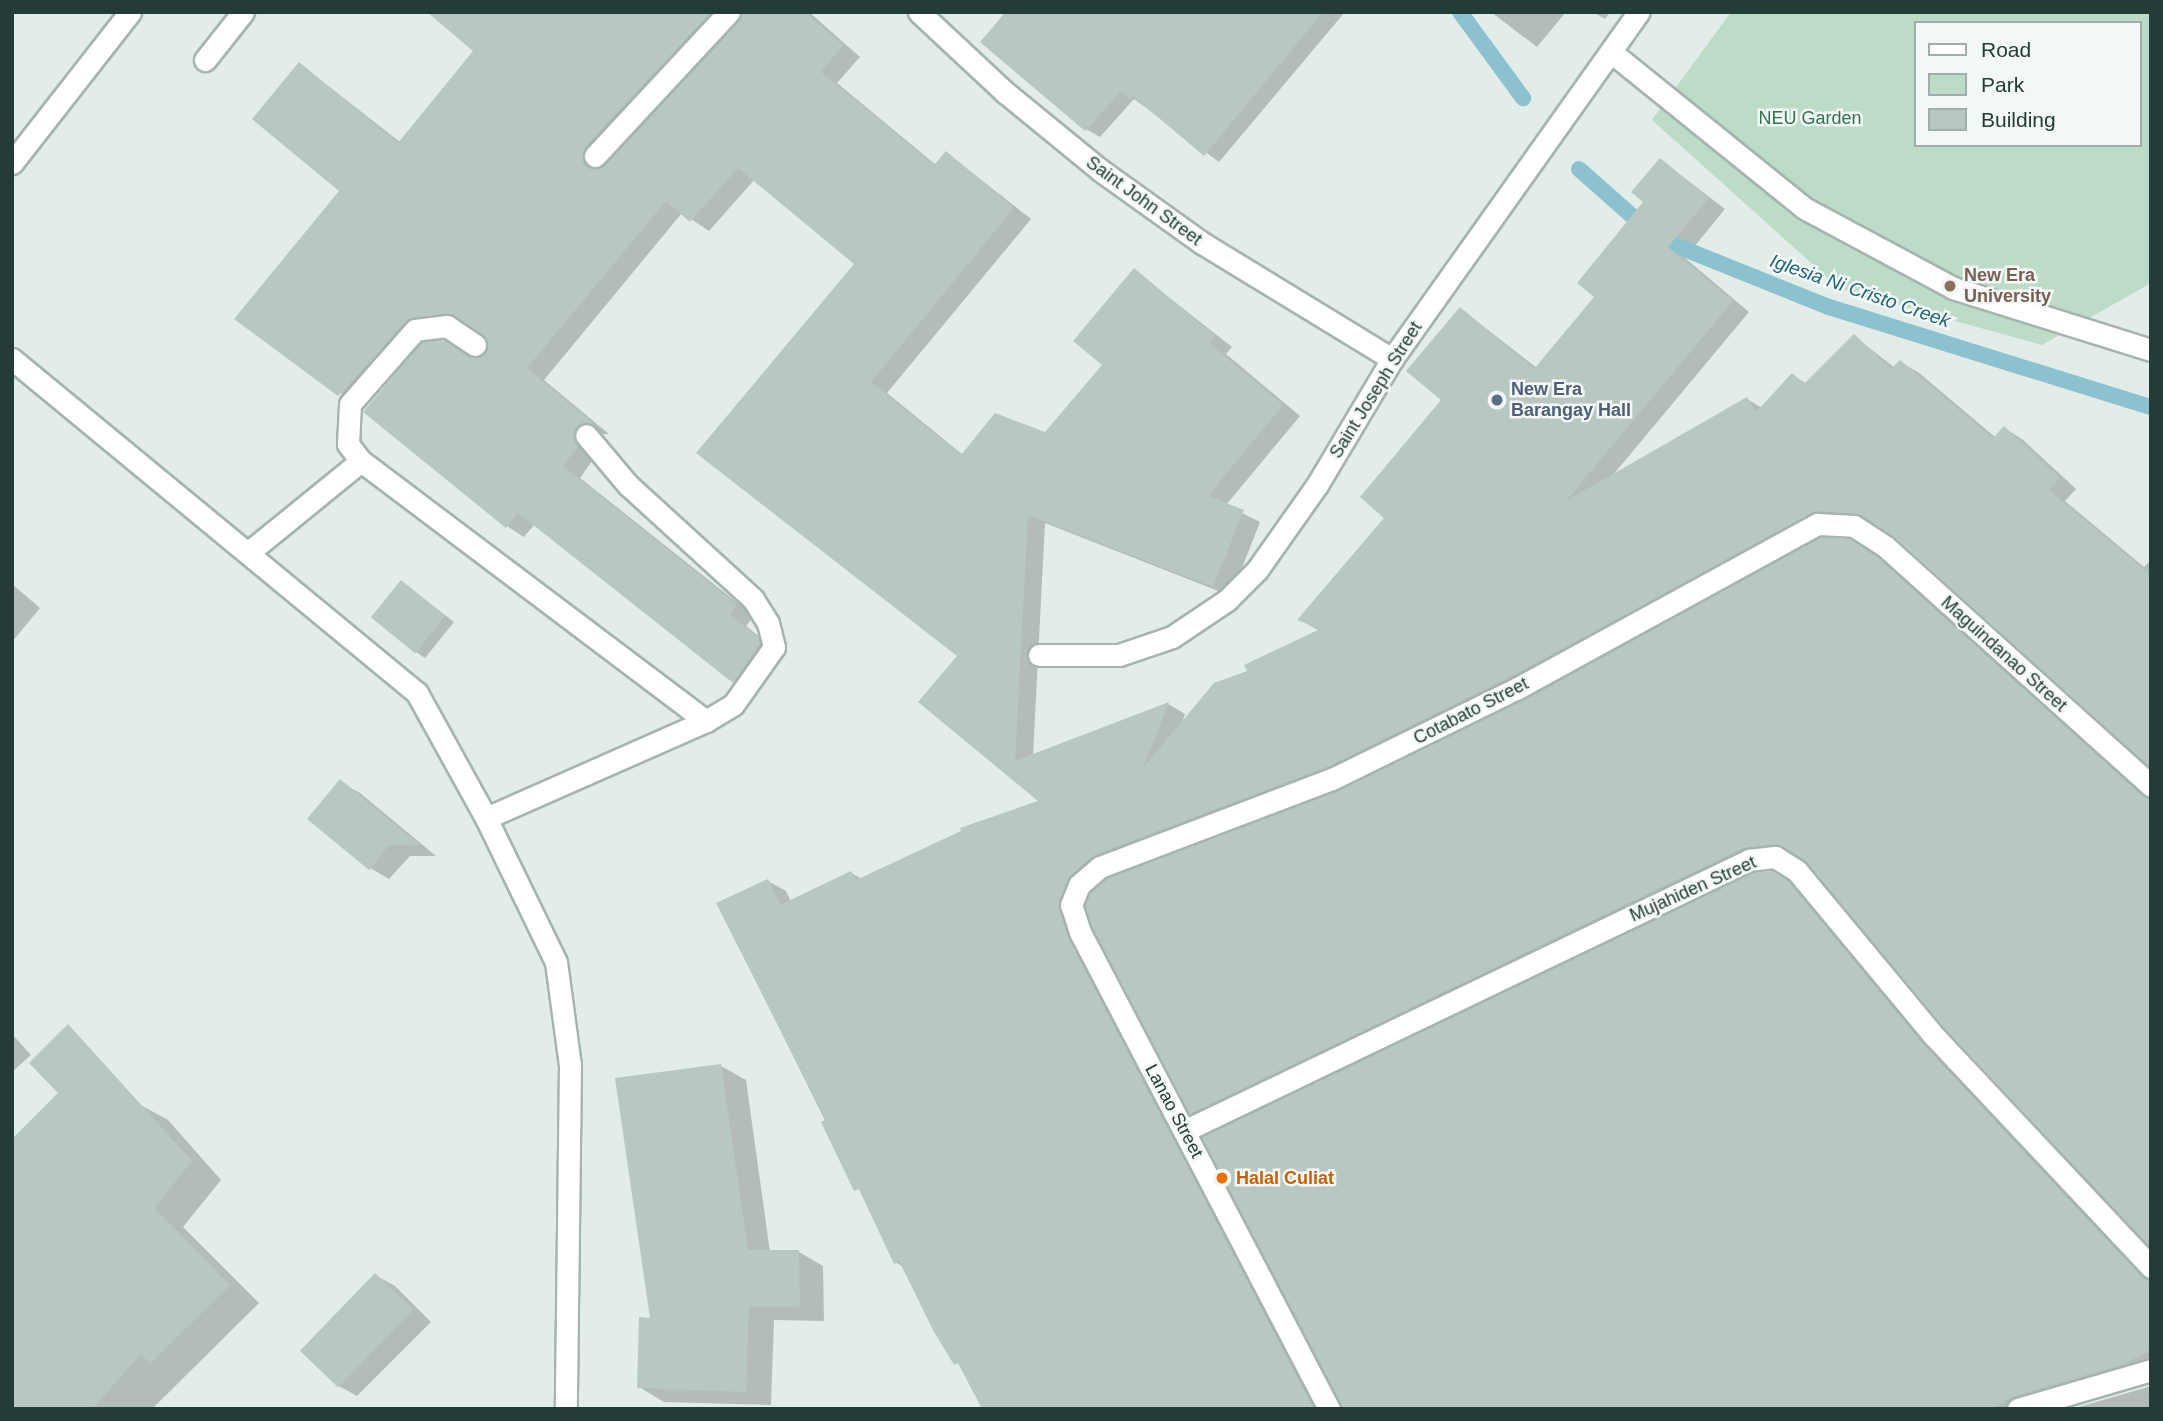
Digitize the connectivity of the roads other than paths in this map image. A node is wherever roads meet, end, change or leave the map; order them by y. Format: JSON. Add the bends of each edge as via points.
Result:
{"nodes":[{"id":1,"x":130,"y":12,"type":"edge"},
{"id":2,"x":243,"y":12,"type":"edge"},
{"id":3,"x":730,"y":12,"type":"edge"},
{"id":4,"x":919,"y":12,"type":"edge"},
{"id":5,"x":1639,"y":12,"type":"edge"},
{"id":6,"x":1611,"y":52,"type":"junction"},
{"id":7,"x":205,"y":60,"type":"dead end"},
{"id":8,"x":595,"y":156,"type":"dead end"},
{"id":9,"x":12,"y":163,"type":"edge"},
{"id":10,"x":475,"y":345,"type":"dead end"},
{"id":11,"x":2151,"y":350,"type":"edge"},
{"id":12,"x":12,"y":359,"type":"edge"},
{"id":13,"x":1392,"y":359,"type":"junction"},
{"id":14,"x":586,"y":435,"type":"dead end"},
{"id":15,"x":362,"y":461,"type":"junction"},
{"id":16,"x":1854,"y":526,"type":"joint"},
{"id":17,"x":249,"y":552,"type":"junction"},
{"id":18,"x":1039,"y":655,"type":"dead end"},
{"id":19,"x":706,"y":721,"type":"junction"},
{"id":20,"x":2151,"y":786,"type":"edge"},
{"id":21,"x":486,"y":818,"type":"junction"},
{"id":22,"x":1079,"y":885,"type":"joint"},
{"id":23,"x":1184,"y":1131,"type":"junction"},
{"id":24,"x":2151,"y":1267,"type":"edge"},
{"id":25,"x":2151,"y":1370,"type":"edge"},
{"id":26,"x":566,"y":1409,"type":"edge"},
{"id":27,"x":1329,"y":1409,"type":"edge"},
{"id":28,"x":2018,"y":1409,"type":"edge"}],
"edges":[{"from":1,"to":9,"type":"street"},
{"from":2,"to":7,"type":"street"},
{"from":3,"to":8,"type":"street"},
{"from":4,"to":13,"type":"street","name":"Saint John Street","via":[[1006,93],[1100,170],[1202,243]]},
{"from":5,"to":6,"type":"street","name":"Saint Joseph Street"},
{"from":6,"to":11,"type":"street","via":[[1804,208],[1953,288]]},
{"from":6,"to":13,"type":"street","name":"Saint Joseph Street"},
{"from":10,"to":15,"type":"street","via":[[447,326],[415,330],[350,404],[348,444]]},
{"from":12,"to":17,"type":"street"},
{"from":13,"to":18,"type":"street","name":"Saint Joseph Street","via":[[1281,540],[1227,600],[1172,638],[1119,655]]},
{"from":14,"to":19,"type":"street","via":[[628,485],[753,598],[768,623],[774,647],[733,705]]},
{"from":15,"to":17,"type":"street"},
{"from":15,"to":19,"type":"street"},
{"from":16,"to":20,"type":"street","name":"Maguindanao Street","via":[[1886,547]]},
{"from":16,"to":22,"type":"street","name":"Cotabato Street","via":[[1818,524],[1424,735],[1332,779],[1100,867]]},
{"from":17,"to":21,"type":"street","via":[[417,693]]},
{"from":19,"to":21,"type":"street"},
{"from":21,"to":26,"type":"street","via":[[556,962],[570,1065]]},
{"from":22,"to":23,"type":"street","name":"Lanao Street","via":[[1072,905],[1080,932]]},
{"from":23,"to":24,"type":"street","name":"Mujahiden Street","via":[[1749,860],[1775,857],[1797,871],[1935,1037]]},
{"from":23,"to":27,"type":"street","name":"Lanao Street"},
{"from":25,"to":28,"type":"street"}]}
